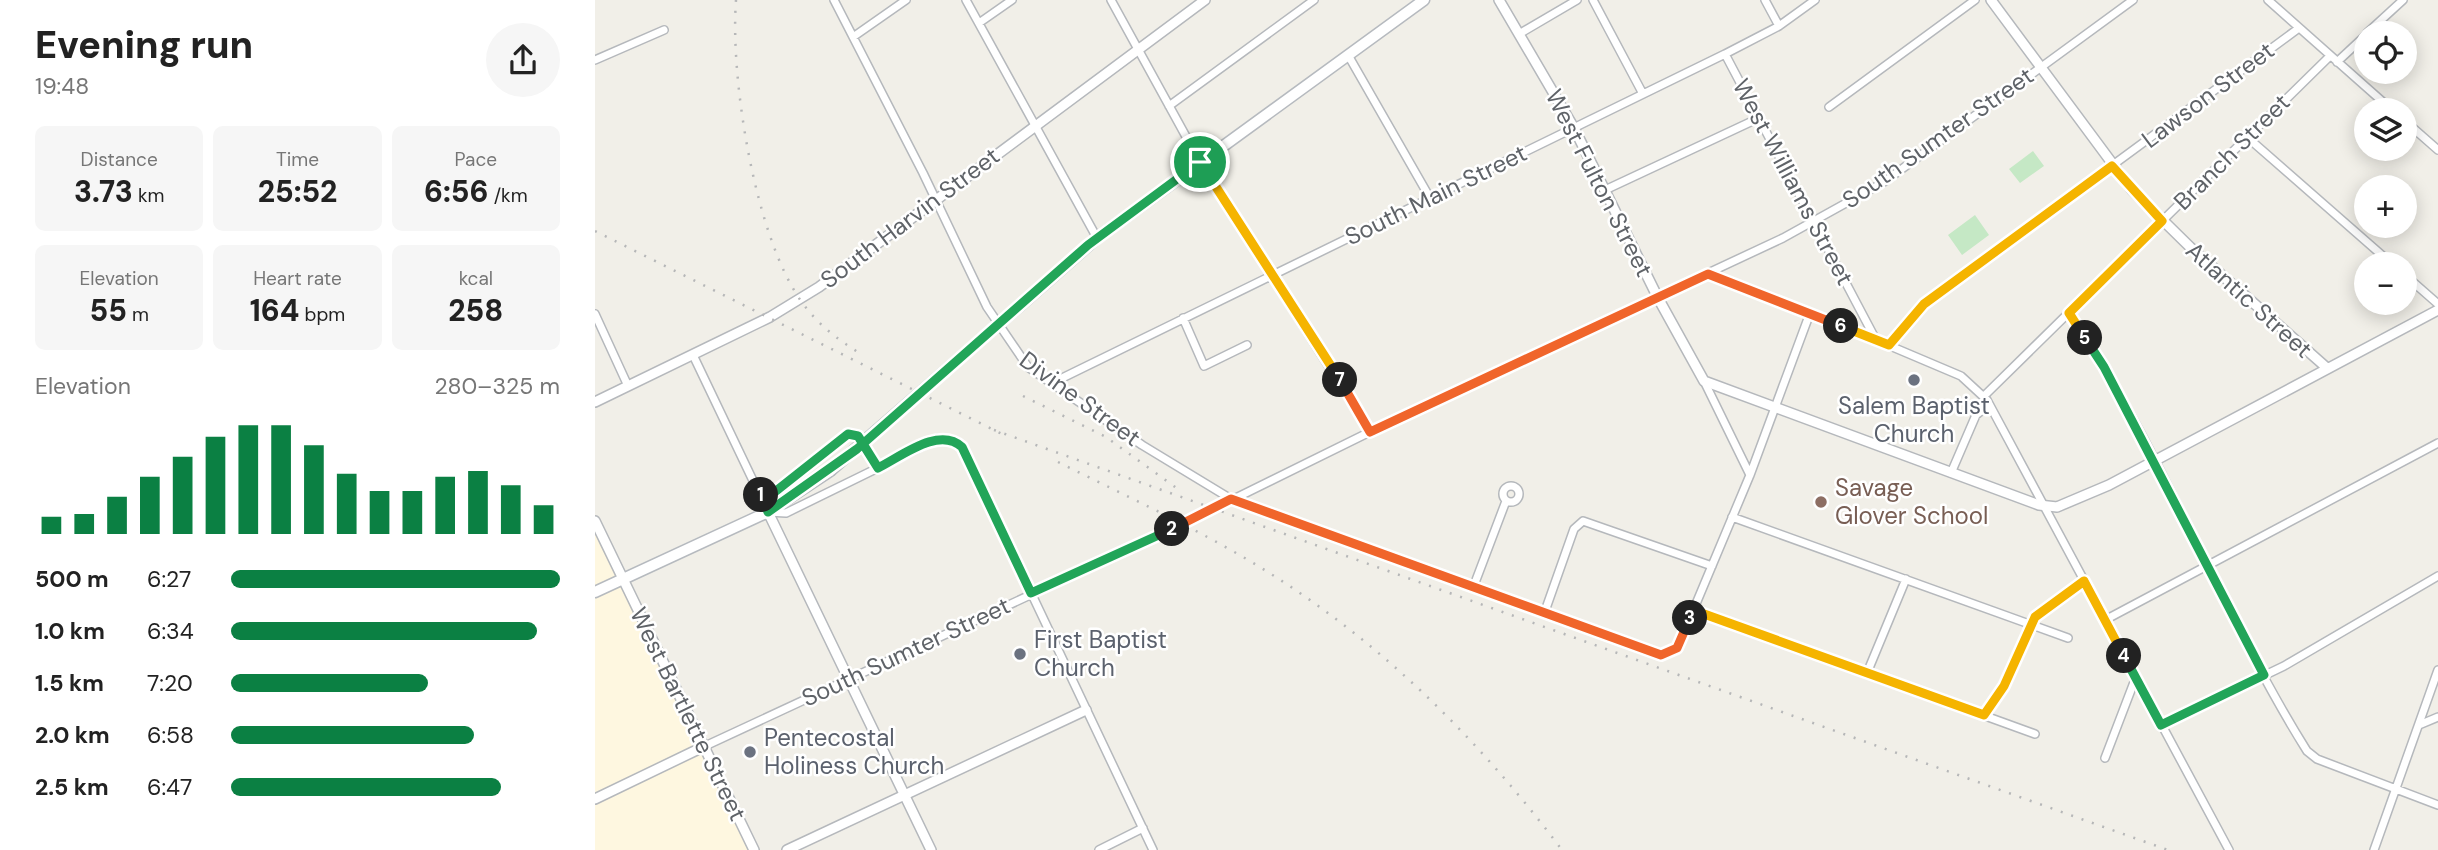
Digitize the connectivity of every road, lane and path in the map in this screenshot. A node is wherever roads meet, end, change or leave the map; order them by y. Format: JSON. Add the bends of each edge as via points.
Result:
{"nodes":[{"id":1,"x":834,"y":0,"type":"edge"},
{"id":2,"x":906,"y":0,"type":"edge"},
{"id":3,"x":966,"y":0,"type":"edge"},
{"id":4,"x":1012,"y":0,"type":"edge"},
{"id":5,"x":1111,"y":0,"type":"edge"},
{"id":6,"x":1205,"y":0,"type":"edge"},
{"id":7,"x":1314,"y":0,"type":"edge"},
{"id":8,"x":1423,"y":0,"type":"edge"},
{"id":9,"x":1499,"y":0,"type":"edge"},
{"id":10,"x":1577,"y":0,"type":"edge"},
{"id":11,"x":1765,"y":0,"type":"edge"},
{"id":12,"x":1815,"y":0,"type":"edge"},
{"id":13,"x":1975,"y":0,"type":"edge"},
{"id":14,"x":1991,"y":0,"type":"edge"},
{"id":15,"x":2133,"y":0,"type":"edge"},
{"id":16,"x":2268,"y":0,"type":"edge"},
{"id":17,"x":2403,"y":0,"type":"edge"},
{"id":18,"x":1595,"y":1,"type":"edge"},
{"id":19,"x":2381,"y":21,"type":"edge"},
{"id":20,"x":979,"y":23,"type":"junction"},
{"id":21,"x":1779,"y":26,"type":"junction"},
{"id":22,"x":2299,"y":28,"type":"junction"},
{"id":23,"x":664,"y":30,"type":"dead end"},
{"id":24,"x":1519,"y":34,"type":"junction"},
{"id":25,"x":853,"y":37,"type":"junction"},
{"id":26,"x":2354,"y":46,"type":"edge"},
{"id":27,"x":1137,"y":49,"type":"junction"},
{"id":28,"x":1725,"y":54,"type":"junction"},
{"id":29,"x":1348,"y":55,"type":"junction"},
{"id":30,"x":2330,"y":55,"type":"junction"},
{"id":31,"x":595,"y":60,"type":"edge"},
{"id":32,"x":2337,"y":62,"type":"junction"},
{"id":33,"x":2040,"y":68,"type":"junction"},
{"id":34,"x":1643,"y":94,"type":"junction"},
{"id":35,"x":2378,"y":98,"type":"edge"},
{"id":36,"x":1169,"y":106,"type":"junction"},
{"id":37,"x":1829,"y":107,"type":"dead end"},
{"id":38,"x":1759,"y":118,"type":"junction"},
{"id":39,"x":1035,"y":125,"type":"junction"},
{"id":40,"x":1574,"y":128,"type":"junction"},
{"id":41,"x":2417,"y":132,"type":"edge"},
{"id":42,"x":2438,"y":135,"type":"edge"},
{"id":43,"x":2247,"y":137,"type":"junction"},
{"id":44,"x":2430,"y":143,"type":"junction"},
{"id":45,"x":2438,"y":150,"type":"edge"},
{"id":46,"x":1200,"y":162,"type":"junction"},
{"id":47,"x":2112,"y":166,"type":"junction"},
{"id":48,"x":1605,"y":190,"type":"junction"},
{"id":49,"x":1430,"y":198,"type":"junction"},
{"id":50,"x":934,"y":199,"type":"junction"},
{"id":51,"x":1814,"y":221,"type":"junction"},
{"id":52,"x":2162,"y":221,"type":"junction"},
{"id":53,"x":1097,"y":238,"type":"junction"},
{"id":54,"x":2378,"y":252,"type":"edge"},
{"id":55,"x":1708,"y":274,"type":"junction"},
{"id":56,"x":1273,"y":275,"type":"junction"},
{"id":57,"x":2417,"y":286,"type":"edge"},
{"id":58,"x":1658,"y":298,"type":"junction"},
{"id":59,"x":2438,"y":304,"type":"edge"},
{"id":60,"x":2438,"y":310,"type":"edge"},
{"id":61,"x":1810,"y":313,"type":"junction"},
{"id":62,"x":2069,"y":313,"type":"junction"},
{"id":63,"x":595,"y":314,"type":"edge"},
{"id":64,"x":1182,"y":318,"type":"junction"},
{"id":65,"x":1876,"y":340,"type":"junction"},
{"id":66,"x":1247,"y":345,"type":"dead end"},
{"id":67,"x":1889,"y":345,"type":"junction"},
{"id":68,"x":693,"y":355,"type":"junction"},
{"id":69,"x":2327,"y":368,"type":"junction"},
{"id":70,"x":1704,"y":381,"type":"junction"},
{"id":71,"x":1052,"y":383,"type":"junction"},
{"id":72,"x":628,"y":387,"type":"junction"},
{"id":73,"x":1984,"y":396,"type":"junction"},
{"id":74,"x":595,"y":402,"type":"edge"},
{"id":75,"x":1989,"y":405,"type":"junction"},
{"id":76,"x":1774,"y":406,"type":"junction"},
{"id":77,"x":1370,"y":432,"type":"junction"},
{"id":78,"x":2438,"y":443,"type":"edge"},
{"id":79,"x":2153,"y":461,"type":"junction"},
{"id":80,"x":878,"y":468,"type":"junction"},
{"id":81,"x":1951,"y":472,"type":"junction"},
{"id":82,"x":1751,"y":475,"type":"junction"},
{"id":83,"x":758,"y":489,"type":"junction"},
{"id":84,"x":1231,"y":499,"type":"junction"},
{"id":85,"x":1506,"y":500,"type":"dead end"},
{"id":86,"x":2044,"y":507,"type":"junction"},
{"id":87,"x":768,"y":512,"type":"junction"},
{"id":88,"x":1732,"y":517,"type":"junction"},
{"id":89,"x":595,"y":521,"type":"edge"},
{"id":90,"x":1712,"y":566,"type":"junction"},
{"id":91,"x":2208,"y":566,"type":"junction"},
{"id":92,"x":2438,"y":576,"type":"edge"},
{"id":93,"x":622,"y":579,"type":"junction"},
{"id":94,"x":1906,"y":579,"type":"junction"},
{"id":95,"x":2084,"y":581,"type":"junction"},
{"id":96,"x":1473,"y":589,"type":"junction"},
{"id":97,"x":595,"y":592,"type":"edge"},
{"id":98,"x":1031,"y":593,"type":"junction"},
{"id":99,"x":1693,"y":610,"type":"junction"},
{"id":100,"x":1544,"y":614,"type":"junction"},
{"id":101,"x":2105,"y":620,"type":"junction"},
{"id":102,"x":2030,"y":624,"type":"junction"},
{"id":103,"x":2068,"y":638,"type":"dead end"},
{"id":104,"x":2438,"y":670,"type":"edge"},
{"id":105,"x":1867,"y":673,"type":"junction"},
{"id":106,"x":2264,"y":675,"type":"junction"},
{"id":107,"x":2136,"y":677,"type":"junction"},
{"id":108,"x":848,"y":679,"type":"junction"},
{"id":109,"x":1087,"y":710,"type":"junction"},
{"id":110,"x":1984,"y":715,"type":"junction"},
{"id":111,"x":2438,"y":717,"type":"edge"},
{"id":112,"x":2161,"y":725,"type":"junction"},
{"id":113,"x":2419,"y":725,"type":"junction"},
{"id":114,"x":2035,"y":734,"type":"dead end"},
{"id":115,"x":703,"y":747,"type":"junction"},
{"id":116,"x":2105,"y":758,"type":"dead end"},
{"id":117,"x":2396,"y":789,"type":"junction"},
{"id":118,"x":904,"y":795,"type":"junction"},
{"id":119,"x":595,"y":799,"type":"edge"},
{"id":120,"x":2438,"y":805,"type":"edge"},
{"id":121,"x":1143,"y":828,"type":"junction"},
{"id":122,"x":754,"y":850,"type":"edge"},
{"id":123,"x":787,"y":850,"type":"edge"},
{"id":124,"x":931,"y":850,"type":"edge"},
{"id":125,"x":1099,"y":850,"type":"edge"},
{"id":126,"x":1153,"y":850,"type":"edge"},
{"id":127,"x":2229,"y":850,"type":"edge"},
{"id":128,"x":2374,"y":850,"type":"edge"}],
"edges":[{"from":1,"to":25,"type":"street","name":"Divine Street"},
{"from":2,"to":25,"type":"street"},
{"from":3,"to":20,"type":"street"},
{"from":4,"to":20,"type":"street"},
{"from":5,"to":27,"type":"street"},
{"from":6,"to":27,"type":"street","name":"South Harvin Street"},
{"from":7,"to":36,"type":"street"},
{"from":8,"to":29,"type":"main road"},
{"from":9,"to":24,"type":"street","name":"West Fulton Street"},
{"from":10,"to":24,"type":"street"},
{"from":11,"to":21,"type":"street"},
{"from":12,"to":21,"type":"street","name":"South Main Street"},
{"from":13,"to":37,"type":"street"},
{"from":14,"to":33,"type":"street","name":"Atlantic Street"},
{"from":15,"to":33,"type":"street","name":"South Sumter Street"},
{"from":16,"to":22,"type":"street"},
{"from":17,"to":19,"type":"street"},
{"from":18,"to":34,"type":"street"},
{"from":20,"to":39,"type":"street"},
{"from":21,"to":28,"type":"street","name":"South Main Street"},
{"from":22,"to":30,"type":"street"},
{"from":22,"to":47,"type":"street","name":"Lawson Street"},
{"from":23,"to":31,"type":"street"},
{"from":24,"to":40,"type":"street","name":"West Fulton Street"},
{"from":25,"to":50,"type":"street","name":"Divine Street"},
{"from":26,"to":32,"type":"street"},
{"from":27,"to":36,"type":"street"},
{"from":27,"to":39,"type":"street","name":"South Harvin Street"},
{"from":28,"to":34,"type":"street","name":"South Main Street"},
{"from":28,"to":38,"type":"street","name":"West Williams Street"},
{"from":29,"to":46,"type":"main road"},
{"from":29,"to":49,"type":"street"},
{"from":30,"to":32,"type":"street"},
{"from":30,"to":43,"type":"street","name":"Branch Street"},
{"from":32,"to":35,"type":"street"},
{"from":33,"to":47,"type":"street","name":"Atlantic Street"},
{"from":33,"to":51,"type":"street","name":"South Sumter Street","via":[[1884,182]]},
{"from":34,"to":40,"type":"street","name":"South Main Street"},
{"from":36,"to":46,"type":"street"},
{"from":38,"to":48,"type":"street"},
{"from":38,"to":51,"type":"street","name":"West Williams Street"},
{"from":39,"to":50,"type":"street","name":"South Harvin Street"},
{"from":39,"to":53,"type":"street"},
{"from":40,"to":48,"type":"street","name":"West Fulton Street"},
{"from":40,"to":49,"type":"street","name":"South Main Street"},
{"from":41,"to":44,"type":"street"},
{"from":42,"to":44,"type":"street"},
{"from":43,"to":52,"type":"street","name":"Branch Street"},
{"from":43,"to":54,"type":"street"},
{"from":44,"to":45,"type":"street"},
{"from":46,"to":53,"type":"main road"},
{"from":46,"to":56,"type":"street"},
{"from":47,"to":52,"type":"street","name":"Atlantic Street"},
{"from":47,"to":67,"type":"street","name":"Lawson Street","via":[[1924,304]]},
{"from":48,"to":58,"type":"street","name":"West Fulton Street"},
{"from":49,"to":56,"type":"street","name":"South Main Street"},
{"from":50,"to":68,"type":"street","name":"South Harvin Street","via":[[819,287]]},
{"from":50,"to":71,"type":"street","name":"Divine Street","via":[[1004,336],[1028,367]]},
{"from":51,"to":55,"type":"street","name":"South Sumter Street"},
{"from":51,"to":65,"type":"street","name":"West Williams Street"},
{"from":52,"to":62,"type":"street","name":"Branch Street"},
{"from":52,"to":69,"type":"street","name":"Atlantic Street"},
{"from":53,"to":87,"type":"main road","bridge":true,"via":[[830,471]]},
{"from":55,"to":58,"type":"street","name":"South Sumter Street"},
{"from":55,"to":61,"type":"street"},
{"from":56,"to":64,"type":"street","name":"South Main Street"},
{"from":56,"to":77,"type":"street"},
{"from":57,"to":59,"type":"street"},
{"from":58,"to":70,"type":"street","name":"West Fulton Street"},
{"from":58,"to":77,"type":"street","name":"South Sumter Street"},
{"from":60,"to":69,"type":"street"},
{"from":61,"to":65,"type":"street"},
{"from":61,"to":76,"type":"street","name":"Divine Street"},
{"from":62,"to":73,"type":"street","name":"Branch Street"},
{"from":62,"to":79,"type":"street","via":[[2097,355]]},
{"from":63,"to":72,"type":"street"},
{"from":64,"to":66,"type":"street","via":[[1204,366]]},
{"from":64,"to":71,"type":"street","name":"South Main Street"},
{"from":65,"to":67,"type":"street"},
{"from":67,"to":73,"type":"street","via":[[1961,376]]},
{"from":68,"to":72,"type":"street","name":"South Harvin Street"},
{"from":68,"to":83,"type":"street"},
{"from":69,"to":79,"type":"street"},
{"from":70,"to":76,"type":"street"},
{"from":70,"to":82,"type":"street"},
{"from":71,"to":84,"type":"street","name":"Divine Street"},
{"from":72,"to":74,"type":"street","name":"South Harvin Street"},
{"from":73,"to":75,"type":"street"},
{"from":75,"to":81,"type":"street","via":[[1976,415]]},
{"from":75,"to":86,"type":"street"},
{"from":76,"to":81,"type":"street"},
{"from":76,"to":82,"type":"street","name":"Divine Street"},
{"from":77,"to":84,"type":"street","name":"South Sumter Street"},
{"from":78,"to":91,"type":"street"},
{"from":79,"to":86,"type":"street","via":[[2072,503]]},
{"from":79,"to":91,"type":"street"},
{"from":80,"to":83,"type":"street","via":[[858,436],[848,434],[776,491]]},
{"from":80,"to":87,"type":"street","via":[[786,513]]},
{"from":80,"to":98,"type":"street","via":[[939,439],[955,441],[962,447]]},
{"from":81,"to":86,"type":"street"},
{"from":82,"to":88,"type":"street","name":"Divine Street"},
{"from":83,"to":87,"type":"street"},
{"from":84,"to":96,"type":"street","name":"Divine Street"},
{"from":84,"to":98,"type":"street","name":"South Sumter Street"},
{"from":85,"to":96,"type":"street"},
{"from":86,"to":95,"type":"street"},
{"from":87,"to":93,"type":"main road"},
{"from":87,"to":108,"type":"street"},
{"from":88,"to":90,"type":"street","name":"Divine Street"},
{"from":88,"to":94,"type":"street"},
{"from":89,"to":93,"type":"street","name":"West Bartlette Street"},
{"from":90,"to":99,"type":"street","name":"Divine Street"},
{"from":90,"to":100,"type":"street","via":[[1583,521],[1574,529]]},
{"from":91,"to":101,"type":"street"},
{"from":91,"to":106,"type":"street"},
{"from":92,"to":106,"type":"street"},
{"from":93,"to":97,"type":"main road"},
{"from":93,"to":115,"type":"street","name":"West Bartlette Street"},
{"from":94,"to":102,"type":"street"},
{"from":94,"to":105,"type":"street"},
{"from":95,"to":101,"type":"street"},
{"from":95,"to":102,"type":"street"},
{"from":96,"to":100,"type":"street","name":"Divine Street"},
{"from":98,"to":108,"type":"street","name":"South Sumter Street"},
{"from":98,"to":109,"type":"street"},
{"from":99,"to":100,"type":"street","name":"Divine Street","via":[[1677,648],[1661,655]]},
{"from":99,"to":105,"type":"street"},
{"from":101,"to":107,"type":"street"},
{"from":102,"to":103,"type":"street"},
{"from":102,"to":110,"type":"street","via":[[2004,686]]},
{"from":104,"to":113,"type":"street"},
{"from":105,"to":110,"type":"street"},
{"from":106,"to":112,"type":"street"},
{"from":106,"to":117,"type":"street","via":[[2312,756]]},
{"from":107,"to":112,"type":"street"},
{"from":107,"to":116,"type":"street"},
{"from":108,"to":115,"type":"street","name":"South Sumter Street"},
{"from":108,"to":118,"type":"street"},
{"from":109,"to":118,"type":"street"},
{"from":109,"to":121,"type":"street"},
{"from":110,"to":114,"type":"street"},
{"from":111,"to":113,"type":"street"},
{"from":112,"to":127,"type":"street"},
{"from":113,"to":117,"type":"street"},
{"from":115,"to":119,"type":"street","name":"South Sumter Street"},
{"from":115,"to":122,"type":"street","name":"West Bartlette Street"},
{"from":117,"to":120,"type":"street"},
{"from":117,"to":128,"type":"street"},
{"from":118,"to":123,"type":"street"},
{"from":118,"to":124,"type":"street"},
{"from":121,"to":125,"type":"street"},
{"from":121,"to":126,"type":"street"}]}
